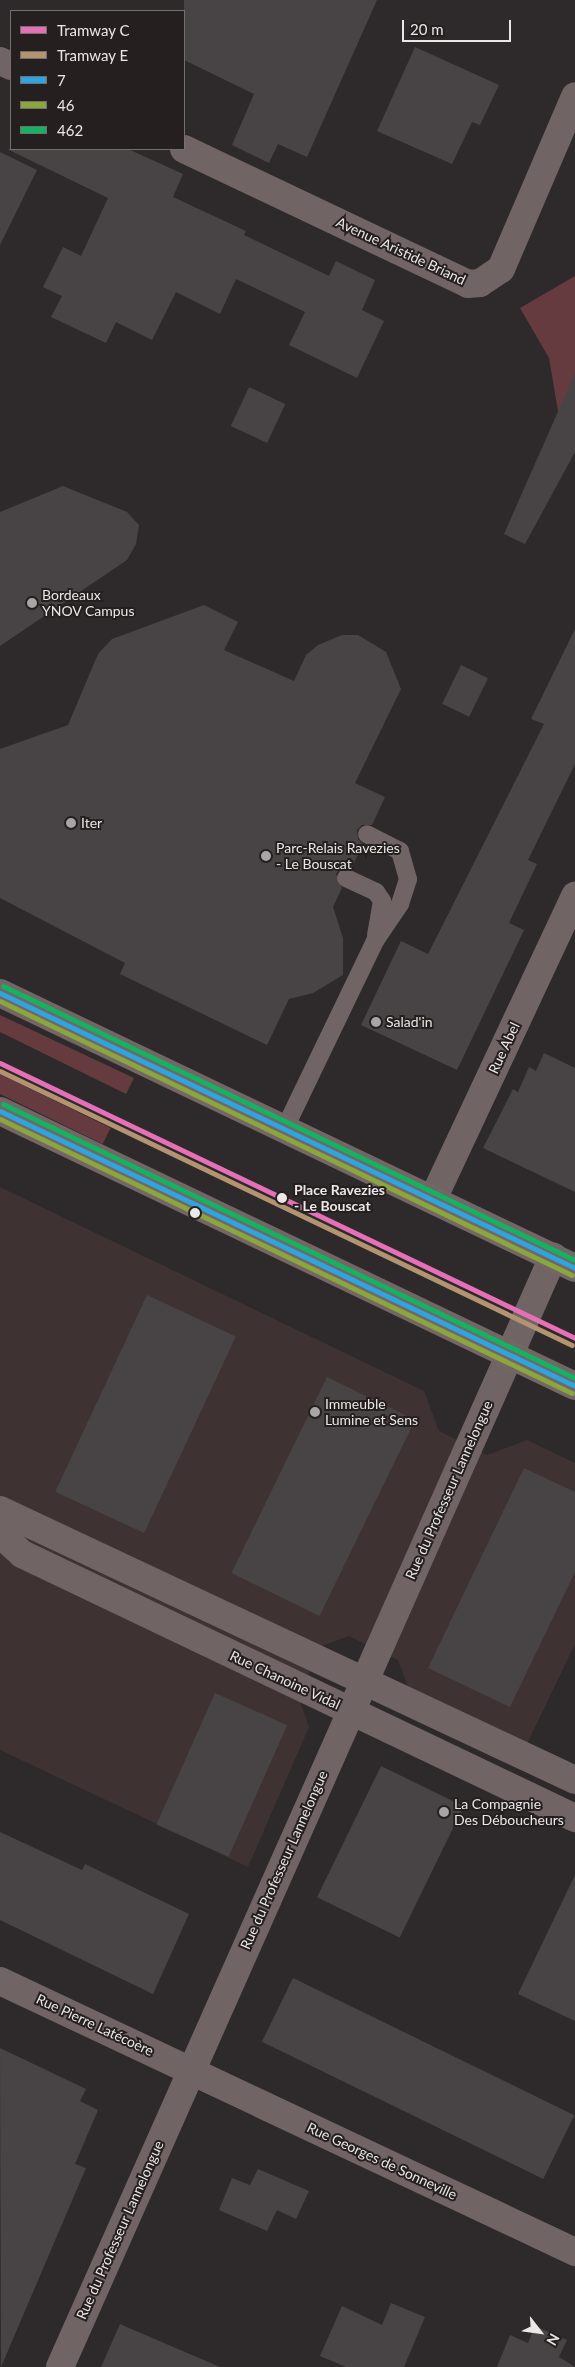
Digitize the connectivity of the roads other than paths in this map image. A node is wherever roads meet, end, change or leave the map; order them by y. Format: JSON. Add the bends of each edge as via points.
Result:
{"nodes":[{"id":1,"x":575,"y":96,"type":"edge"},
{"id":2,"x":185,"y":148,"type":"edge"},
{"id":3,"x":368,"y":834,"type":"dead end"},
{"id":4,"x":346,"y":878,"type":"dead end"},
{"id":5,"x":575,"y":896,"type":"edge"},
{"id":6,"x":375,"y":941,"type":"junction"},
{"id":7,"x":0,"y":993,"type":"edge"},
{"id":8,"x":0,"y":1111,"type":"edge"},
{"id":9,"x":285,"y":1128,"type":"junction"},
{"id":10,"x":433,"y":1199,"type":"junction"},
{"id":11,"x":564,"y":1262,"type":"edge"},
{"id":12,"x":510,"y":1354,"type":"junction"},
{"id":13,"x":575,"y":1386,"type":"edge"},
{"id":14,"x":0,"y":1510,"type":"edge"},
{"id":15,"x":0,"y":1534,"type":"edge"},
{"id":16,"x":364,"y":1679,"type":"junction"},
{"id":17,"x":351,"y":1710,"type":"junction"},
{"id":18,"x":575,"y":1780,"type":"edge"},
{"id":19,"x":575,"y":1818,"type":"edge"},
{"id":20,"x":0,"y":1981,"type":"edge"},
{"id":21,"x":190,"y":2070,"type":"junction"},
{"id":22,"x":575,"y":2252,"type":"edge"},
{"id":23,"x":60,"y":2367,"type":"edge"}],
"edges":[{"from":1,"to":2,"type":"street","name":"Avenue Aristide Briand","via":[[502,269],[480,283],[468,284]]},
{"from":3,"to":6,"type":"lane","via":[[400,851],[408,879],[400,904]]},
{"from":4,"to":6,"type":"lane","via":[[376,892],[382,901]]},
{"from":5,"to":10,"type":"street","name":"Rue Abel"},
{"from":6,"to":9,"type":"lane"},
{"from":7,"to":9,"type":"main road"},
{"from":8,"to":12,"type":"main road"},
{"from":9,"to":10,"type":"main road"},
{"from":10,"to":11,"type":"main road"},
{"from":11,"to":12,"type":"street","name":"Rue du Professeur Lannelongue"},
{"from":12,"to":13,"type":"main road"},
{"from":12,"to":16,"type":"street","name":"Rue du Professeur Lannelongue"},
{"from":14,"to":16,"type":"street"},
{"from":15,"to":17,"type":"street","name":"Rue Chanoine Vidal","via":[[22,1554]]},
{"from":16,"to":17,"type":"street","name":"Rue du Professeur Lannelongue"},
{"from":16,"to":18,"type":"street"},
{"from":17,"to":19,"type":"street","name":"Rue Chanoine Vidal"},
{"from":17,"to":21,"type":"street","name":"Rue du Professeur Lannelongue"},
{"from":20,"to":21,"type":"street","name":"Rue Pierre Latécoère"},
{"from":21,"to":22,"type":"street","name":"Rue Georges de Sonneville"},
{"from":21,"to":23,"type":"street","name":"Rue du Professeur Lannelongue"}]}
